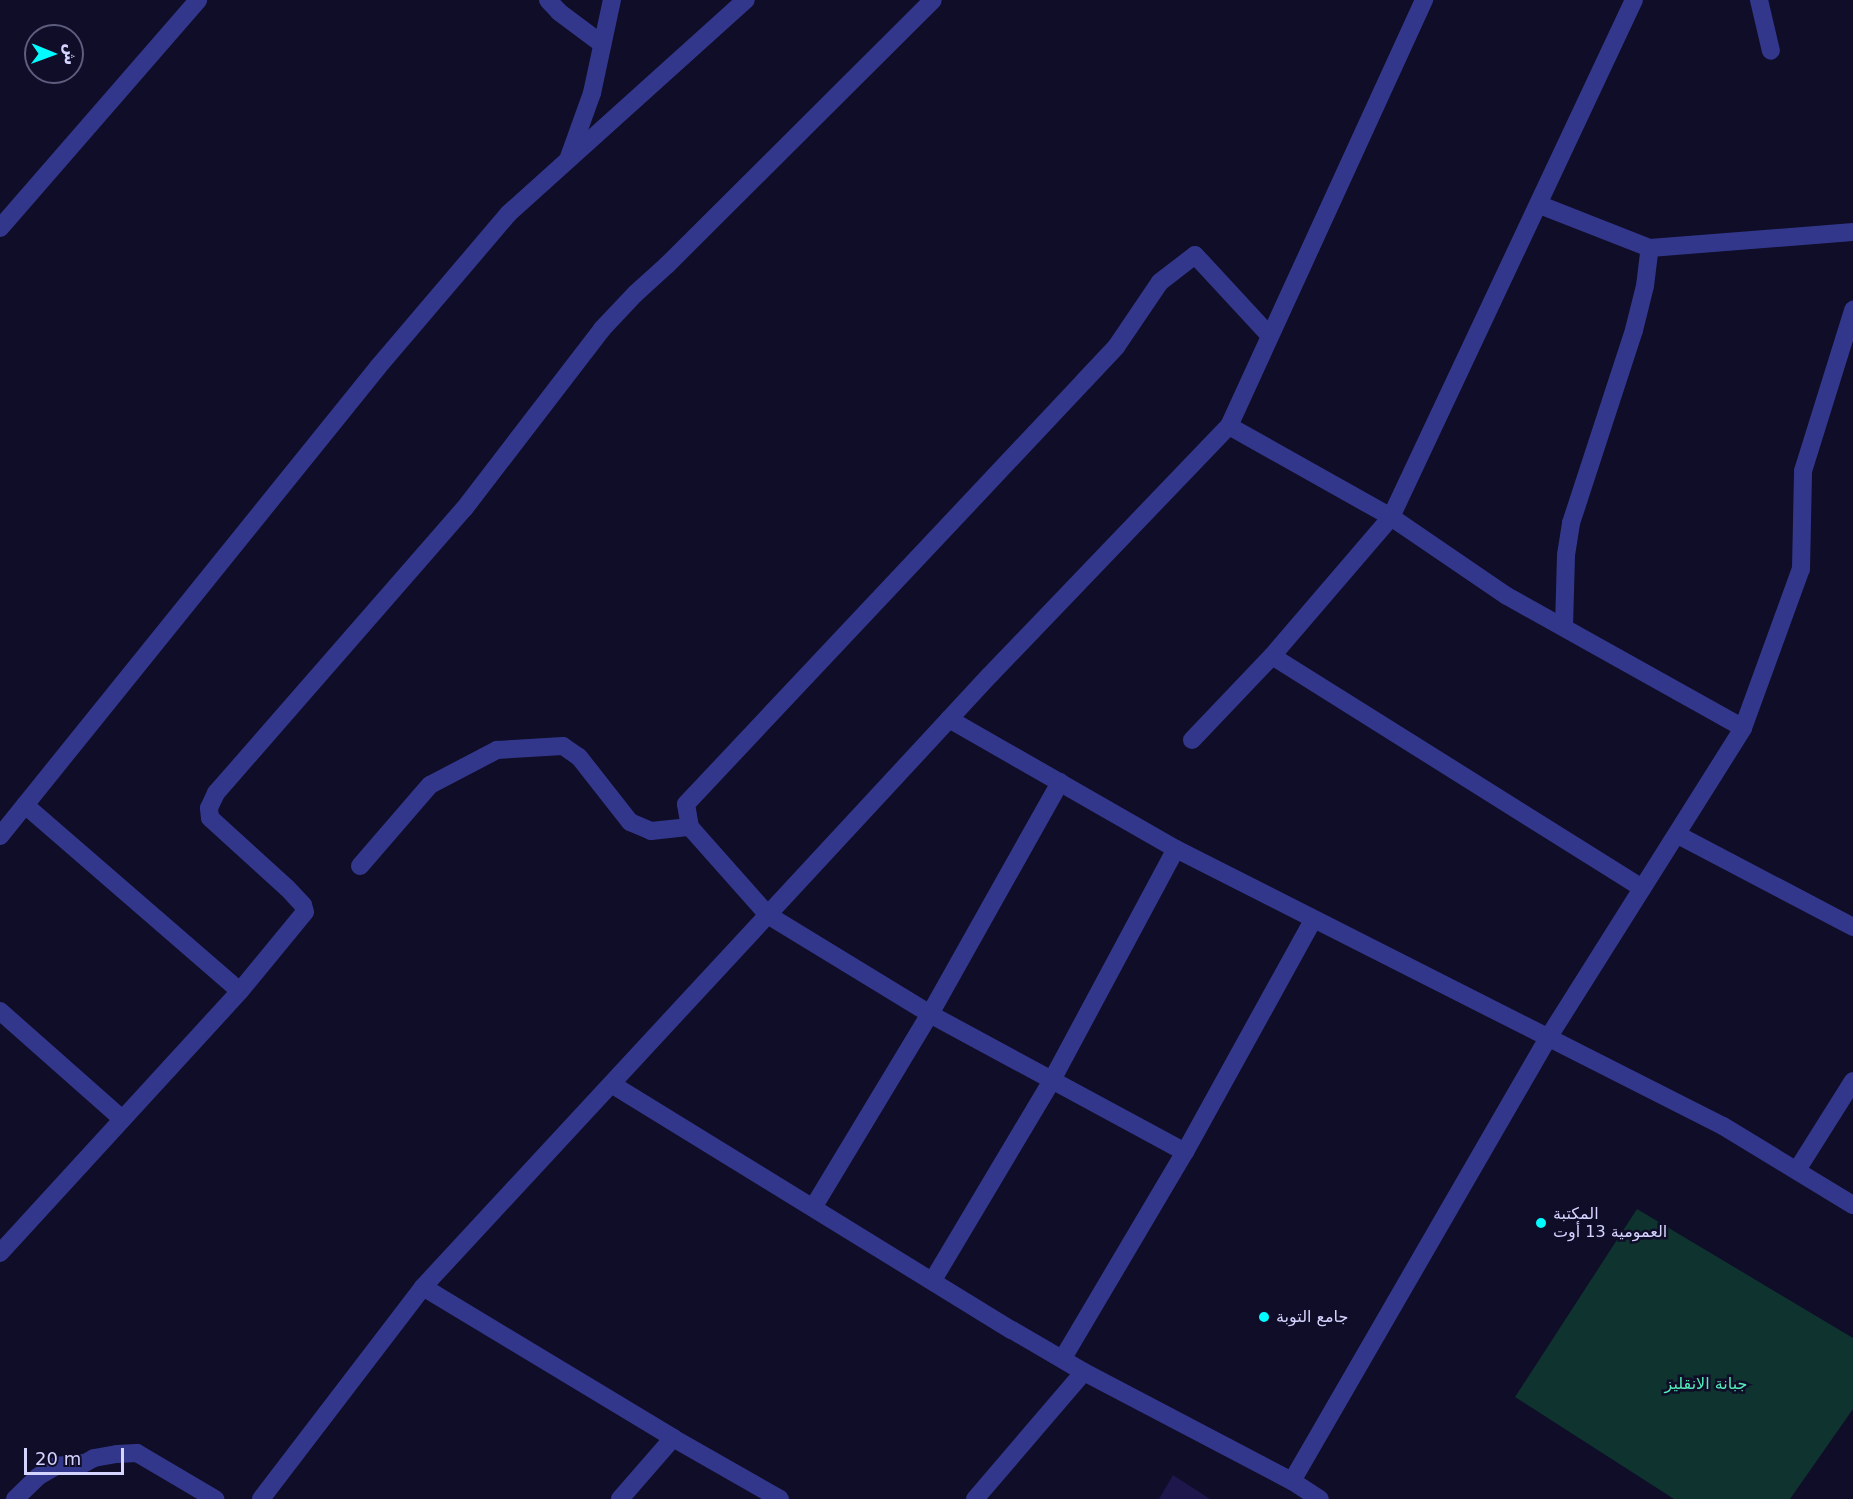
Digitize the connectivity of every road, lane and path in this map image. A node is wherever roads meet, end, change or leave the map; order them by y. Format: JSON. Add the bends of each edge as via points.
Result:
{"nodes":[{"id":1,"x":198,"y":0,"type":"edge"},
{"id":2,"x":548,"y":0,"type":"edge"},
{"id":3,"x":612,"y":0,"type":"edge"},
{"id":4,"x":746,"y":0,"type":"edge"},
{"id":5,"x":933,"y":0,"type":"edge"},
{"id":6,"x":1424,"y":0,"type":"edge"},
{"id":7,"x":1634,"y":0,"type":"edge"},
{"id":8,"x":1759,"y":0,"type":"edge"},
{"id":9,"x":602,"y":44,"type":"junction"},
{"id":10,"x":1771,"y":51,"type":"dead end"},
{"id":11,"x":568,"y":160,"type":"junction"},
{"id":12,"x":1540,"y":205,"type":"junction"},
{"id":13,"x":0,"y":228,"type":"edge"},
{"id":14,"x":1853,"y":232,"type":"edge"},
{"id":15,"x":1650,"y":248,"type":"junction"},
{"id":16,"x":1853,"y":310,"type":"edge"},
{"id":17,"x":1269,"y":335,"type":"junction"},
{"id":18,"x":1229,"y":426,"type":"junction"},
{"id":19,"x":1391,"y":517,"type":"junction"},
{"id":20,"x":1564,"y":627,"type":"junction"},
{"id":21,"x":1272,"y":656,"type":"junction"},
{"id":22,"x":949,"y":720,"type":"junction"},
{"id":23,"x":1743,"y":728,"type":"junction"},
{"id":24,"x":1192,"y":740,"type":"dead end"},
{"id":25,"x":1060,"y":782,"type":"junction"},
{"id":26,"x":25,"y":805,"type":"junction"},
{"id":27,"x":690,"y":827,"type":"junction"},
{"id":28,"x":1678,"y":835,"type":"junction"},
{"id":29,"x":0,"y":836,"type":"edge"},
{"id":30,"x":1176,"y":849,"type":"junction"},
{"id":31,"x":360,"y":866,"type":"dead end"},
{"id":32,"x":1642,"y":888,"type":"junction"},
{"id":33,"x":768,"y":915,"type":"junction"},
{"id":34,"x":1313,"y":920,"type":"junction"},
{"id":35,"x":1853,"y":927,"type":"edge"},
{"id":36,"x":240,"y":991,"type":"junction"},
{"id":37,"x":0,"y":1011,"type":"edge"},
{"id":38,"x":930,"y":1014,"type":"junction"},
{"id":39,"x":1548,"y":1038,"type":"junction"},
{"id":40,"x":1052,"y":1080,"type":"junction"},
{"id":41,"x":1853,"y":1081,"type":"edge"},
{"id":42,"x":613,"y":1084,"type":"junction"},
{"id":43,"x":122,"y":1119,"type":"junction"},
{"id":44,"x":1185,"y":1152,"type":"junction"},
{"id":45,"x":1797,"y":1170,"type":"junction"},
{"id":46,"x":1853,"y":1205,"type":"edge"},
{"id":47,"x":814,"y":1206,"type":"junction"},
{"id":48,"x":0,"y":1253,"type":"edge"},
{"id":49,"x":933,"y":1280,"type":"junction"},
{"id":50,"x":423,"y":1287,"type":"junction"},
{"id":51,"x":1063,"y":1358,"type":"junction"},
{"id":52,"x":1084,"y":1372,"type":"junction"},
{"id":53,"x":673,"y":1438,"type":"junction"},
{"id":54,"x":1292,"y":1481,"type":"junction"},
{"id":55,"x":15,"y":1499,"type":"edge"},
{"id":56,"x":215,"y":1499,"type":"edge"},
{"id":57,"x":261,"y":1499,"type":"edge"},
{"id":58,"x":620,"y":1499,"type":"edge"},
{"id":59,"x":780,"y":1499,"type":"edge"},
{"id":60,"x":975,"y":1499,"type":"edge"},
{"id":61,"x":1320,"y":1499,"type":"edge"}],
"edges":[{"from":1,"to":13,"type":"street"},
{"from":2,"to":9,"type":"street"},
{"from":3,"to":9,"type":"street"},
{"from":4,"to":11,"type":"street"},
{"from":5,"to":36,"type":"street","via":[[602,329],[464,509],[216,793],[209,808],[210,818],[287,888],[305,912]]},
{"from":6,"to":17,"type":"street"},
{"from":7,"to":12,"type":"street"},
{"from":8,"to":10,"type":"street"},
{"from":9,"to":11,"type":"street","via":[[592,93]]},
{"from":11,"to":26,"type":"street","via":[[508,214],[458,271]]},
{"from":12,"to":15,"type":"street"},
{"from":12,"to":19,"type":"street"},
{"from":14,"to":15,"type":"street"},
{"from":15,"to":20,"type":"street","via":[[1634,330],[1571,523]]},
{"from":16,"to":23,"type":"street","via":[[1803,471],[1802,569]]},
{"from":17,"to":18,"type":"street"},
{"from":17,"to":27,"type":"street","via":[[1195,255],[1160,282],[1116,347],[686,804]]},
{"from":18,"to":19,"type":"street"},
{"from":18,"to":22,"type":"street"},
{"from":19,"to":20,"type":"street","via":[[1507,596]]},
{"from":19,"to":21,"type":"street"},
{"from":20,"to":23,"type":"street"},
{"from":21,"to":24,"type":"street"},
{"from":21,"to":32,"type":"street"},
{"from":22,"to":25,"type":"street"},
{"from":22,"to":33,"type":"street"},
{"from":23,"to":28,"type":"street"},
{"from":25,"to":30,"type":"street"},
{"from":25,"to":38,"type":"street"},
{"from":26,"to":29,"type":"street"},
{"from":26,"to":36,"type":"street"},
{"from":27,"to":31,"type":"street","via":[[651,831],[630,822],[579,757],[563,746],[497,750],[430,786]]},
{"from":27,"to":33,"type":"street"},
{"from":28,"to":32,"type":"street"},
{"from":28,"to":35,"type":"street"},
{"from":30,"to":34,"type":"street"},
{"from":30,"to":40,"type":"street"},
{"from":32,"to":39,"type":"street"},
{"from":33,"to":38,"type":"street"},
{"from":33,"to":42,"type":"street"},
{"from":34,"to":39,"type":"street"},
{"from":34,"to":44,"type":"street"},
{"from":36,"to":43,"type":"street"},
{"from":37,"to":43,"type":"street"},
{"from":38,"to":40,"type":"street"},
{"from":38,"to":47,"type":"street"},
{"from":39,"to":45,"type":"street","via":[[1723,1126]]},
{"from":39,"to":54,"type":"street"},
{"from":40,"to":44,"type":"street"},
{"from":40,"to":49,"type":"street"},
{"from":41,"to":45,"type":"street"},
{"from":42,"to":47,"type":"street"},
{"from":42,"to":50,"type":"street"},
{"from":43,"to":48,"type":"street"},
{"from":44,"to":51,"type":"street"},
{"from":45,"to":46,"type":"street"},
{"from":47,"to":49,"type":"street"},
{"from":49,"to":51,"type":"street"},
{"from":50,"to":53,"type":"street"},
{"from":50,"to":57,"type":"street"},
{"from":51,"to":52,"type":"street"},
{"from":52,"to":54,"type":"street"},
{"from":52,"to":60,"type":"street"},
{"from":53,"to":58,"type":"street"},
{"from":53,"to":59,"type":"street"},
{"from":54,"to":61,"type":"street"},
{"from":55,"to":56,"type":"street","via":[[56,1466],[137,1453]]}]}
